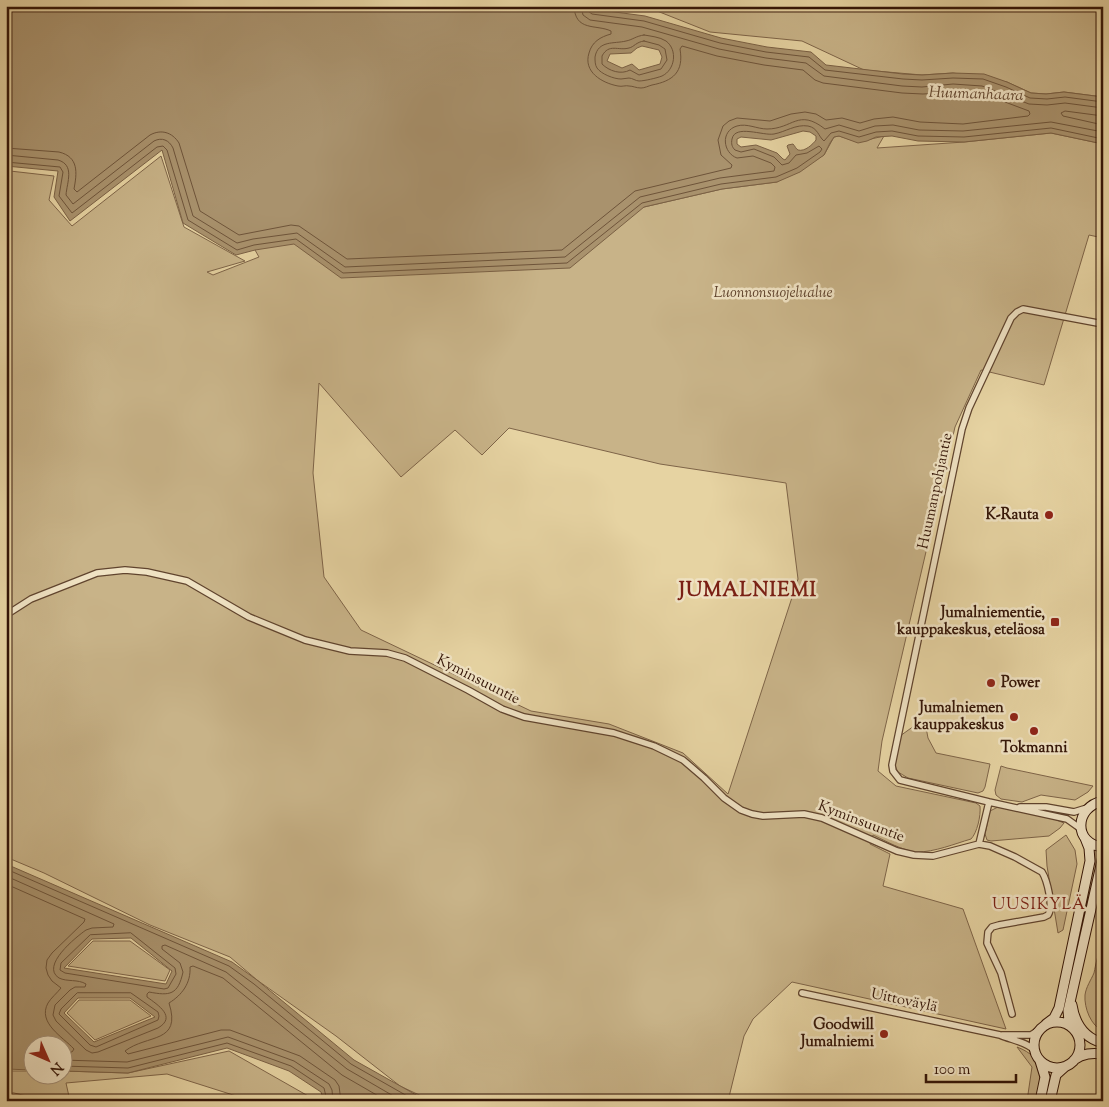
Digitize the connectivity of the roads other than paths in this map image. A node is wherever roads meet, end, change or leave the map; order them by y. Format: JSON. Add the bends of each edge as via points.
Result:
{"nodes":[{"id":1,"x":1103,"y":324,"type":"edge"},
{"id":2,"x":6,"y":615,"type":"edge"},
{"id":3,"x":1103,"y":793,"type":"edge"},
{"id":4,"x":988,"y":802,"type":"junction"},
{"id":5,"x":1096,"y":804,"type":"edge"},
{"id":6,"x":1013,"y":807,"type":"junction"},
{"id":7,"x":1083,"y":834,"type":"junction"},
{"id":8,"x":979,"y":844,"type":"junction"},
{"id":9,"x":1103,"y":847,"type":"edge"},
{"id":10,"x":1103,"y":856,"type":"edge"},
{"id":11,"x":802,"y":993,"type":"dead end"},
{"id":12,"x":1072,"y":996,"type":"junction"},
{"id":13,"x":1012,"y":1014,"type":"dead end"},
{"id":14,"x":1043,"y":1027,"type":"junction"},
{"id":15,"x":1076,"y":1032,"type":"junction"},
{"id":16,"x":1000,"y":1035,"type":"junction"},
{"id":17,"x":1103,"y":1044,"type":"edge"},
{"id":18,"x":1103,"y":1054,"type":"edge"},
{"id":19,"x":1037,"y":1055,"type":"junction"},
{"id":20,"x":1069,"y":1064,"type":"junction"},
{"id":21,"x":1040,"y":1101,"type":"edge"},
{"id":22,"x":1050,"y":1101,"type":"edge"}],
"edges":[{"from":1,"to":4,"type":"street","name":"Huumanpohjantie","via":[[1023,309],[1017,312],[1011,318],[962,429],[892,756],[893,771],[900,780]]},
{"from":2,"to":8,"type":"street","name":"Kyminsuuntie","via":[[31,599],[98,573],[125,570],[187,581],[249,617],[305,640],[350,651],[380,652],[406,658],[502,709],[524,717],[614,733],[654,746],[683,760],[724,798],[752,814],[804,814],[822,818],[897,851],[914,855],[932,856]]},
{"from":3,"to":5,"type":"street"},
{"from":4,"to":6,"type":"street"},
{"from":4,"to":8,"type":"street"},
{"from":5,"to":6,"type":"street","via":[[1074,812],[1046,807]]},
{"from":5,"to":7,"type":"street","via":[[1082,820]]},
{"from":6,"to":7,"type":"street","via":[[1067,819]]},
{"from":7,"to":9,"type":"street","via":[[1093,845]]},
{"from":7,"to":14,"type":"street","via":[[1090,861],[1077,927],[1059,1008],[1054,1018]]},
{"from":8,"to":13,"type":"street","via":[[1015,857],[1038,869],[1045,877],[1051,908],[1048,915],[999,925],[988,932],[987,943],[1001,973]]},
{"from":10,"to":12,"type":"street"},
{"from":11,"to":16,"type":"street","name":"Uittoväylä"},
{"from":12,"to":15,"type":"street","via":[[1068,1018]]},
{"from":12,"to":17,"type":"street","via":[[1074,1017],[1080,1029]]},
{"from":14,"to":15,"type":"street","via":[[1062,1022]]},
{"from":14,"to":16,"type":"street","name":"Uittoväylä","via":[[1030,1035]]},
{"from":14,"to":19,"type":"street","via":[[1034,1044]]},
{"from":15,"to":17,"type":"street","via":[[1088,1044]]},
{"from":15,"to":20,"type":"street","via":[[1080,1049]]},
{"from":16,"to":19,"type":"street","name":"Uittoväylä","via":[[1028,1045]]},
{"from":18,"to":20,"type":"street","via":[[1086,1054]]},
{"from":19,"to":20,"type":"street","via":[[1052,1067]]},
{"from":19,"to":21,"type":"street","via":[[1043,1065],[1044,1077]]},
{"from":20,"to":22,"type":"street","via":[[1056,1075]]}]}
